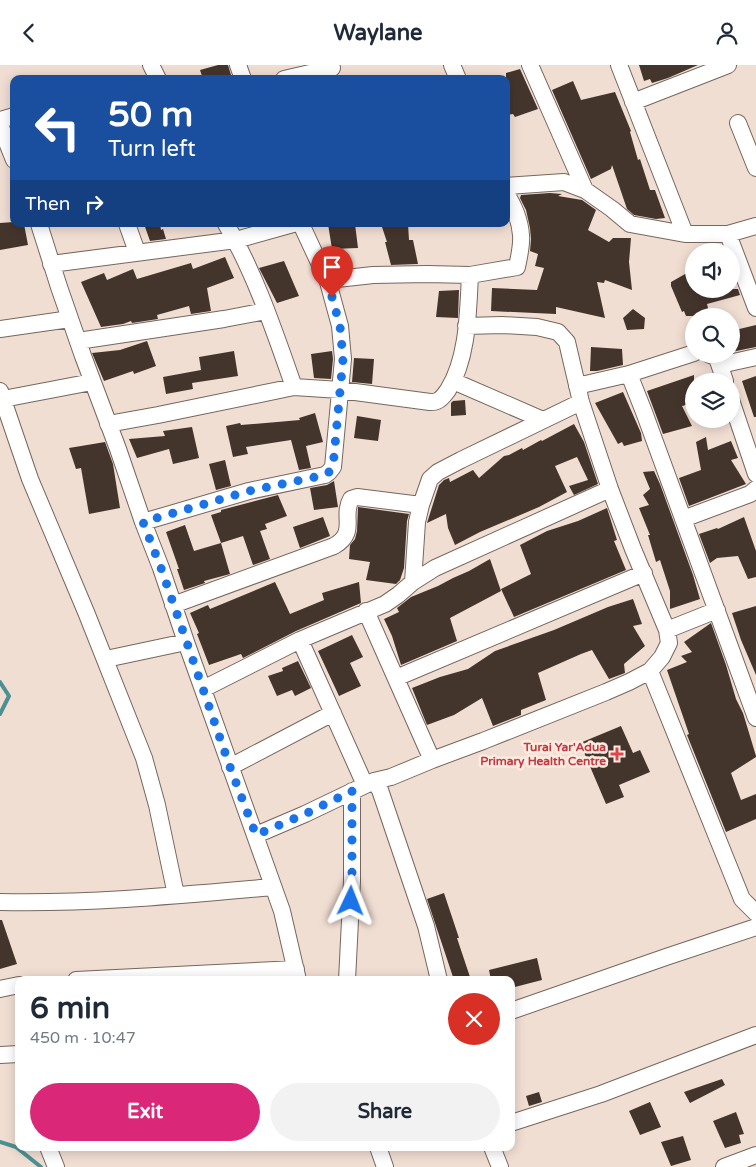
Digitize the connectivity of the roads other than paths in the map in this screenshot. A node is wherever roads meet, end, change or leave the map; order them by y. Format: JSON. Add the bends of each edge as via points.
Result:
{"nodes":[{"id":1,"x":530,"y":65,"type":"edge"},
{"id":2,"x":619,"y":65,"type":"edge"},
{"id":3,"x":728,"y":65,"type":"edge"},
{"id":4,"x":332,"y":68,"type":"dead end"},
{"id":5,"x":301,"y":75,"type":"edge"},
{"id":6,"x":633,"y":102,"type":"junction"},
{"id":7,"x":738,"y":123,"type":"dead end"},
{"id":8,"x":0,"y":125,"type":"edge"},
{"id":9,"x":10,"y":150,"type":"edge"},
{"id":10,"x":756,"y":168,"type":"edge"},
{"id":11,"x":510,"y":186,"type":"edge"},
{"id":12,"x":585,"y":190,"type":"junction"},
{"id":13,"x":510,"y":200,"type":"edge"},
{"id":14,"x":756,"y":226,"type":"edge"},
{"id":15,"x":39,"y":227,"type":"edge"},
{"id":16,"x":128,"y":227,"type":"edge"},
{"id":17,"x":228,"y":227,"type":"edge"},
{"id":18,"x":282,"y":227,"type":"edge"},
{"id":19,"x":302,"y":227,"type":"edge"},
{"id":20,"x":685,"y":234,"type":"junction"},
{"id":21,"x":728,"y":234,"type":"junction"},
{"id":22,"x":236,"y":240,"type":"junction"},
{"id":23,"x":137,"y":252,"type":"junction"},
{"id":24,"x":51,"y":264,"type":"junction"},
{"id":25,"x":470,"y":275,"type":"junction"},
{"id":26,"x":328,"y":282,"type":"junction"},
{"id":27,"x":756,"y":308,"type":"edge"},
{"id":28,"x":266,"y":311,"type":"junction"},
{"id":29,"x":70,"y":319,"type":"junction"},
{"id":30,"x":466,"y":326,"type":"junction"},
{"id":31,"x":0,"y":329,"type":"edge"},
{"id":32,"x":78,"y":341,"type":"junction"},
{"id":33,"x":685,"y":356,"type":"edge"},
{"id":34,"x":756,"y":357,"type":"edge"},
{"id":35,"x":740,"y":361,"type":"edge"},
{"id":36,"x":629,"y":374,"type":"junction"},
{"id":37,"x":453,"y":381,"type":"junction"},
{"id":38,"x":92,"y":382,"type":"junction"},
{"id":39,"x":294,"y":387,"type":"junction"},
{"id":40,"x":340,"y":390,"type":"junction"},
{"id":41,"x":579,"y":394,"type":"junction"},
{"id":42,"x":2,"y":395,"type":"edge"},
{"id":43,"x":543,"y":420,"type":"junction"},
{"id":44,"x":740,"y":422,"type":"edge"},
{"id":45,"x":108,"y":424,"type":"junction"},
{"id":46,"x":753,"y":455,"type":"edge"},
{"id":47,"x":756,"y":473,"type":"edge"},
{"id":48,"x":610,"y":489,"type":"junction"},
{"id":49,"x":756,"y":489,"type":"edge"},
{"id":50,"x":421,"y":505,"type":"junction"},
{"id":51,"x":683,"y":519,"type":"junction"},
{"id":52,"x":143,"y":522,"type":"junction"},
{"id":53,"x":644,"y":573,"type":"junction"},
{"id":54,"x":413,"y":582,"type":"junction"},
{"id":55,"x":173,"y":605,"type":"junction"},
{"id":56,"x":717,"y":610,"type":"junction"},
{"id":57,"x":366,"y":611,"type":"junction"},
{"id":58,"x":667,"y":629,"type":"junction"},
{"id":59,"x":300,"y":640,"type":"junction"},
{"id":60,"x":186,"y":642,"type":"junction"},
{"id":61,"x":106,"y":659,"type":"junction"},
{"id":62,"x":650,"y":671,"type":"junction"},
{"id":63,"x":396,"y":678,"type":"junction"},
{"id":64,"x":203,"y":689,"type":"junction"},
{"id":65,"x":333,"y":713,"type":"junction"},
{"id":66,"x":756,"y":718,"type":"edge"},
{"id":67,"x":432,"y":760,"type":"junction"},
{"id":68,"x":230,"y":767,"type":"junction"},
{"id":69,"x":364,"y":786,"type":"junction"},
{"id":70,"x":256,"y":835,"type":"junction"},
{"id":71,"x":273,"y":887,"type":"junction"},
{"id":72,"x":176,"y":895,"type":"junction"},
{"id":73,"x":0,"y":902,"type":"edge"},
{"id":74,"x":756,"y":913,"type":"edge"},
{"id":75,"x":756,"y":927,"type":"edge"},
{"id":76,"x":297,"y":975,"type":"edge"},
{"id":77,"x":253,"y":976,"type":"edge"},
{"id":78,"x":347,"y":976,"type":"edge"},
{"id":79,"x":438,"y":976,"type":"edge"},
{"id":80,"x":15,"y":986,"type":"edge"},
{"id":81,"x":0,"y":989,"type":"edge"},
{"id":82,"x":515,"y":1010,"type":"edge"},
{"id":83,"x":756,"y":1035,"type":"edge"},
{"id":84,"x":15,"y":1054,"type":"edge"},
{"id":85,"x":0,"y":1055,"type":"edge"},
{"id":86,"x":515,"y":1122,"type":"edge"},
{"id":87,"x":50,"y":1151,"type":"edge"},
{"id":88,"x":379,"y":1151,"type":"edge"},
{"id":89,"x":494,"y":1151,"type":"edge"},
{"id":90,"x":756,"y":1155,"type":"edge"},
{"id":91,"x":56,"y":1167,"type":"edge"},
{"id":92,"x":385,"y":1167,"type":"edge"},
{"id":93,"x":500,"y":1167,"type":"edge"},
{"id":94,"x":724,"y":1167,"type":"edge"}],
"edges":[{"from":1,"to":12,"type":"street"},
{"from":2,"to":6,"type":"street"},
{"from":3,"to":6,"type":"street"},
{"from":4,"to":5,"type":"street"},
{"from":6,"to":20,"type":"street"},
{"from":7,"to":10,"type":"street"},
{"from":8,"to":9,"type":"street"},
{"from":11,"to":12,"type":"street","via":[[564,182]]},
{"from":12,"to":20,"type":"street","via":[[630,223]]},
{"from":13,"to":25,"type":"street","via":[[521,235],[517,267]]},
{"from":14,"to":21,"type":"street"},
{"from":15,"to":24,"type":"street"},
{"from":16,"to":23,"type":"street"},
{"from":17,"to":22,"type":"street"},
{"from":18,"to":22,"type":"street"},
{"from":19,"to":26,"type":"street"},
{"from":20,"to":21,"type":"street"},
{"from":21,"to":27,"type":"street"},
{"from":22,"to":23,"type":"street"},
{"from":22,"to":28,"type":"street"},
{"from":23,"to":24,"type":"street"},
{"from":24,"to":29,"type":"street"},
{"from":25,"to":26,"type":"street","via":[[374,275]]},
{"from":25,"to":30,"type":"street"},
{"from":26,"to":40,"type":"street","via":[[340,326],[343,359]]},
{"from":28,"to":32,"type":"street"},
{"from":28,"to":39,"type":"street"},
{"from":29,"to":31,"type":"street"},
{"from":29,"to":32,"type":"street"},
{"from":30,"to":37,"type":"street","via":[[461,361]]},
{"from":30,"to":41,"type":"street","via":[[538,327],[558,332],[567,342]]},
{"from":32,"to":38,"type":"street"},
{"from":33,"to":36,"type":"street"},
{"from":34,"to":35,"type":"street"},
{"from":36,"to":41,"type":"street"},
{"from":36,"to":51,"type":"street"},
{"from":37,"to":40,"type":"street","via":[[436,402]]},
{"from":37,"to":43,"type":"street"},
{"from":38,"to":42,"type":"street"},
{"from":38,"to":45,"type":"street"},
{"from":39,"to":40,"type":"street"},
{"from":39,"to":45,"type":"street"},
{"from":40,"to":52,"type":"street","via":[[333,467],[325,475],[249,491]]},
{"from":41,"to":43,"type":"street"},
{"from":41,"to":48,"type":"street"},
{"from":42,"to":61,"type":"street","via":[[30,479]]},
{"from":43,"to":50,"type":"street","via":[[438,472],[430,479]]},
{"from":44,"to":46,"type":"street"},
{"from":45,"to":52,"type":"street"},
{"from":46,"to":47,"type":"street"},
{"from":48,"to":53,"type":"street"},
{"from":48,"to":54,"type":"street","via":[[436,568]]},
{"from":49,"to":51,"type":"street"},
{"from":50,"to":54,"type":"street"},
{"from":50,"to":55,"type":"street","via":[[358,497],[351,499],[343,541]]},
{"from":51,"to":56,"type":"street"},
{"from":52,"to":55,"type":"street"},
{"from":53,"to":58,"type":"street"},
{"from":53,"to":63,"type":"street"},
{"from":54,"to":57,"type":"street","via":[[384,604]]},
{"from":55,"to":60,"type":"street"},
{"from":56,"to":58,"type":"street"},
{"from":56,"to":66,"type":"street"},
{"from":57,"to":59,"type":"street"},
{"from":57,"to":63,"type":"street"},
{"from":58,"to":62,"type":"street","via":[[669,643]]},
{"from":59,"to":64,"type":"street"},
{"from":59,"to":65,"type":"street"},
{"from":60,"to":61,"type":"street"},
{"from":60,"to":64,"type":"street"},
{"from":61,"to":72,"type":"street","via":[[144,758]]},
{"from":62,"to":67,"type":"street","via":[[606,692]]},
{"from":62,"to":74,"type":"street","via":[[742,899]]},
{"from":63,"to":67,"type":"street"},
{"from":64,"to":68,"type":"street"},
{"from":65,"to":68,"type":"street"},
{"from":65,"to":69,"type":"street"},
{"from":67,"to":69,"type":"street"},
{"from":68,"to":70,"type":"street"},
{"from":69,"to":70,"type":"street"},
{"from":69,"to":78,"type":"street","via":[[352,881]]},
{"from":69,"to":79,"type":"street","via":[[380,790],[426,926]]},
{"from":70,"to":71,"type":"street"},
{"from":71,"to":72,"type":"street"},
{"from":71,"to":76,"type":"street"},
{"from":72,"to":73,"type":"street"},
{"from":75,"to":82,"type":"street"},
{"from":76,"to":77,"type":"street"},
{"from":80,"to":81,"type":"street"},
{"from":83,"to":86,"type":"street","via":[[601,1094]]},
{"from":84,"to":85,"type":"street"},
{"from":87,"to":91,"type":"street"},
{"from":88,"to":92,"type":"street"},
{"from":89,"to":93,"type":"street"},
{"from":90,"to":94,"type":"street"}]}
